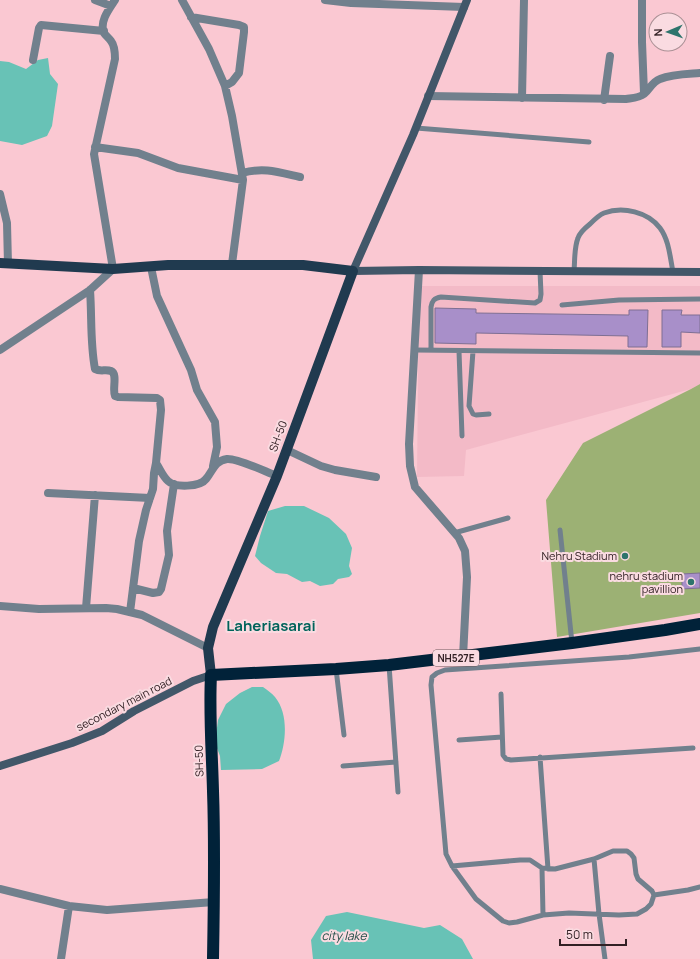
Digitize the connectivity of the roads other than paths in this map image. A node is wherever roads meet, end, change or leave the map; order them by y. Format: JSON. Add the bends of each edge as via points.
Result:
{"nodes":[{"id":1,"x":95,"y":0,"type":"edge"},
{"id":2,"x":182,"y":0,"type":"edge"},
{"id":3,"x":325,"y":0,"type":"edge"},
{"id":4,"x":524,"y":0,"type":"edge"},
{"id":5,"x":642,"y":0,"type":"edge"},
{"id":6,"x":113,"y":3,"type":"edge"},
{"id":7,"x":466,"y":4,"type":"edge"},
{"id":8,"x":191,"y":16,"type":"junction"},
{"id":9,"x":104,"y":31,"type":"junction"},
{"id":10,"x":610,"y":56,"type":"dead end"},
{"id":11,"x":33,"y":60,"type":"dead end"},
{"id":12,"x":700,"y":73,"type":"edge"},
{"id":13,"x":225,"y":86,"type":"junction"},
{"id":14,"x":644,"y":94,"type":"junction"},
{"id":15,"x":428,"y":96,"type":"junction"},
{"id":16,"x":522,"y":98,"type":"junction"},
{"id":17,"x":604,"y":100,"type":"junction"},
{"id":18,"x":416,"y":128,"type":"junction"},
{"id":19,"x":589,"y":142,"type":"dead end"},
{"id":20,"x":95,"y":147,"type":"junction"},
{"id":21,"x":243,"y":176,"type":"junction"},
{"id":22,"x":300,"y":177,"type":"dead end"},
{"id":23,"x":0,"y":194,"type":"edge"},
{"id":24,"x":4,"y":263,"type":"edge"},
{"id":25,"x":232,"y":264,"type":"junction"},
{"id":26,"x":151,"y":267,"type":"junction"},
{"id":27,"x":113,"y":269,"type":"junction"},
{"id":28,"x":353,"y":270,"type":"junction"},
{"id":29,"x":419,"y":270,"type":"junction"},
{"id":30,"x":540,"y":271,"type":"junction"},
{"id":31,"x":574,"y":271,"type":"junction"},
{"id":32,"x":673,"y":272,"type":"junction"},
{"id":33,"x":700,"y":272,"type":"edge"},
{"id":34,"x":90,"y":290,"type":"junction"},
{"id":35,"x":700,"y":299,"type":"edge"},
{"id":36,"x":562,"y":305,"type":"dead end"},
{"id":37,"x":0,"y":350,"type":"edge"},
{"id":38,"x":415,"y":350,"type":"junction"},
{"id":39,"x":431,"y":350,"type":"junction"},
{"id":40,"x":459,"y":351,"type":"junction"},
{"id":41,"x":473,"y":351,"type":"junction"},
{"id":42,"x":700,"y":353,"type":"edge"},
{"id":43,"x":489,"y":414,"type":"dead end"},
{"id":44,"x":462,"y":436,"type":"dead end"},
{"id":45,"x":287,"y":450,"type":"junction"},
{"id":46,"x":156,"y":463,"type":"junction"},
{"id":47,"x":213,"y":466,"type":"junction"},
{"id":48,"x":277,"y":476,"type":"junction"},
{"id":49,"x":376,"y":477,"type":"dead end"},
{"id":50,"x":174,"y":484,"type":"junction"},
{"id":51,"x":48,"y":493,"type":"dead end"},
{"id":52,"x":96,"y":495,"type":"junction"},
{"id":53,"x":150,"y":498,"type":"junction"},
{"id":54,"x":508,"y":518,"type":"dead end"},
{"id":55,"x":560,"y":530,"type":"dead end"},
{"id":56,"x":454,"y":533,"type":"junction"},
{"id":57,"x":133,"y":588,"type":"junction"},
{"id":58,"x":0,"y":606,"type":"edge"},
{"id":59,"x":86,"y":608,"type":"junction"},
{"id":60,"x":130,"y":612,"type":"junction"},
{"id":61,"x":700,"y":624,"type":"edge"},
{"id":62,"x":572,"y":643,"type":"junction"},
{"id":63,"x":208,"y":648,"type":"junction"},
{"id":64,"x":700,"y":649,"type":"edge"},
{"id":65,"x":463,"y":657,"type":"junction"},
{"id":66,"x":389,"y":665,"type":"junction"},
{"id":67,"x":336,"y":669,"type":"junction"},
{"id":68,"x":211,"y":675,"type":"junction"},
{"id":69,"x":501,"y":694,"type":"dead end"},
{"id":70,"x":344,"y":735,"type":"dead end"},
{"id":71,"x":502,"y":737,"type":"junction"},
{"id":72,"x":459,"y":740,"type":"dead end"},
{"id":73,"x":693,"y":748,"type":"dead end"},
{"id":74,"x":540,"y":757,"type":"junction"},
{"id":75,"x":396,"y":762,"type":"junction"},
{"id":76,"x":0,"y":766,"type":"edge"},
{"id":77,"x":343,"y":766,"type":"dead end"},
{"id":78,"x":398,"y":792,"type":"dead end"},
{"id":79,"x":594,"y":859,"type":"junction"},
{"id":80,"x":452,"y":866,"type":"junction"},
{"id":81,"x":542,"y":868,"type":"junction"},
{"id":82,"x":548,"y":869,"type":"junction"},
{"id":83,"x":700,"y":887,"type":"edge"},
{"id":84,"x":0,"y":889,"type":"edge"},
{"id":85,"x":654,"y":895,"type":"junction"},
{"id":86,"x":214,"y":902,"type":"junction"},
{"id":87,"x":69,"y":906,"type":"junction"},
{"id":88,"x":599,"y":914,"type":"junction"},
{"id":89,"x":543,"y":915,"type":"junction"},
{"id":90,"x":61,"y":959,"type":"edge"},
{"id":91,"x":213,"y":959,"type":"edge"},
{"id":92,"x":605,"y":959,"type":"edge"}],
"edges":[{"from":1,"to":6,"type":"street"},
{"from":2,"to":8,"type":"street"},
{"from":3,"to":7,"type":"street","via":[[351,3]]},
{"from":4,"to":16,"type":"street"},
{"from":5,"to":14,"type":"street"},
{"from":6,"to":9,"type":"street","via":[[104,19]]},
{"from":7,"to":15,"type":"main road"},
{"from":8,"to":13,"type":"street"},
{"from":8,"to":13,"type":"street","via":[[240,24],[244,27],[238,73],[232,82]]},
{"from":9,"to":11,"type":"street","via":[[41,24]]},
{"from":9,"to":20,"type":"street","via":[[114,47],[115,59]]},
{"from":10,"to":17,"type":"street"},
{"from":12,"to":14,"type":"street","via":[[660,79]]},
{"from":13,"to":21,"type":"street"},
{"from":14,"to":17,"type":"street","via":[[637,98]]},
{"from":15,"to":16,"type":"street"},
{"from":15,"to":18,"type":"main road"},
{"from":16,"to":17,"type":"street"},
{"from":18,"to":19,"type":"lane"},
{"from":18,"to":28,"type":"main road"},
{"from":20,"to":21,"type":"street","via":[[138,153],[178,168]]},
{"from":20,"to":27,"type":"street","via":[[95,166]]},
{"from":21,"to":22,"type":"street","via":[[254,170],[264,170]]},
{"from":21,"to":25,"type":"street"},
{"from":23,"to":24,"type":"street","via":[[7,223]]},
{"from":24,"to":27,"type":"main road"},
{"from":25,"to":26,"type":"main road"},
{"from":25,"to":28,"type":"main road","via":[[303,265]]},
{"from":26,"to":27,"type":"main road"},
{"from":26,"to":47,"type":"street","via":[[158,296],[191,370],[197,390],[215,422],[217,446]]},
{"from":27,"to":34,"type":"street"},
{"from":28,"to":29,"type":"main road"},
{"from":28,"to":45,"type":"main road","name":"SH-50"},
{"from":29,"to":30,"type":"main road"},
{"from":29,"to":38,"type":"street"},
{"from":30,"to":31,"type":"main road"},
{"from":30,"to":39,"type":"lane","via":[[541,294],[540,300],[535,303],[435,298],[431,307]]},
{"from":31,"to":32,"type":"main road"},
{"from":31,"to":32,"type":"lane","via":[[576,246],[582,230],[604,213],[631,211],[652,218],[660,228],[666,238]]},
{"from":32,"to":33,"type":"main road"},
{"from":34,"to":37,"type":"street"},
{"from":34,"to":46,"type":"street","via":[[91,341],[95,369],[113,372],[115,396],[160,400]]},
{"from":35,"to":36,"type":"lane","via":[[619,300]]},
{"from":38,"to":39,"type":"lane"},
{"from":38,"to":56,"type":"street","via":[[410,466],[415,487]]},
{"from":39,"to":40,"type":"lane"},
{"from":40,"to":41,"type":"lane"},
{"from":40,"to":44,"type":"lane"},
{"from":41,"to":42,"type":"lane"},
{"from":41,"to":43,"type":"lane","via":[[470,410],[476,415]]},
{"from":45,"to":48,"type":"main road","name":"SH-50"},
{"from":45,"to":49,"type":"street","via":[[321,466]]},
{"from":46,"to":50,"type":"street","via":[[169,482]]},
{"from":46,"to":53,"type":"street"},
{"from":47,"to":48,"type":"street","via":[[227,459],[235,460]]},
{"from":47,"to":50,"type":"street","via":[[205,480],[198,484]]},
{"from":48,"to":63,"type":"main road","name":"SH-50","via":[[220,608]]},
{"from":50,"to":57,"type":"street","via":[[168,531],[169,555],[161,589],[153,593]]},
{"from":51,"to":52,"type":"street"},
{"from":52,"to":53,"type":"street"},
{"from":52,"to":59,"type":"street"},
{"from":53,"to":57,"type":"street"},
{"from":54,"to":56,"type":"lane"},
{"from":55,"to":62,"type":"lane"},
{"from":56,"to":65,"type":"street","via":[[465,551],[467,564]]},
{"from":57,"to":60,"type":"street"},
{"from":58,"to":59,"type":"street","via":[[39,609]]},
{"from":59,"to":60,"type":"street"},
{"from":60,"to":63,"type":"street","via":[[142,615]]},
{"from":61,"to":62,"type":"highway","number":"NH527E"},
{"from":62,"to":65,"type":"highway","number":"NH527E"},
{"from":63,"to":68,"type":"main road","name":"SH-50"},
{"from":64,"to":80,"type":"lane","via":[[629,658],[445,670],[432,676],[444,845]]},
{"from":65,"to":66,"type":"highway","number":"NH527E"},
{"from":66,"to":67,"type":"highway","number":"NH527E"},
{"from":66,"to":75,"type":"lane"},
{"from":67,"to":68,"type":"highway","number":"NH527E"},
{"from":67,"to":70,"type":"lane"},
{"from":68,"to":76,"type":"main road","name":"secondary main road","via":[[193,681],[134,711],[102,731]]},
{"from":68,"to":86,"type":"highway","name":"SH-50"},
{"from":69,"to":71,"type":"lane"},
{"from":71,"to":72,"type":"lane"},
{"from":71,"to":74,"type":"lane","via":[[503,754],[506,759]]},
{"from":73,"to":74,"type":"lane"},
{"from":74,"to":82,"type":"lane"},
{"from":75,"to":77,"type":"lane"},
{"from":75,"to":78,"type":"lane"},
{"from":79,"to":82,"type":"lane"},
{"from":79,"to":85,"type":"lane","via":[[613,851],[628,851],[634,858],[638,879]]},
{"from":79,"to":88,"type":"lane"},
{"from":80,"to":81,"type":"lane","via":[[530,860]]},
{"from":80,"to":89,"type":"lane","via":[[476,899],[503,921],[518,922]]},
{"from":81,"to":82,"type":"lane"},
{"from":81,"to":89,"type":"lane"},
{"from":83,"to":85,"type":"lane"},
{"from":84,"to":87,"type":"street"},
{"from":85,"to":88,"type":"lane","via":[[651,904],[642,913]]},
{"from":86,"to":87,"type":"street","via":[[107,910]]},
{"from":86,"to":91,"type":"highway","name":"SH-50"},
{"from":87,"to":90,"type":"street"},
{"from":88,"to":89,"type":"lane"},
{"from":88,"to":92,"type":"lane"}]}
